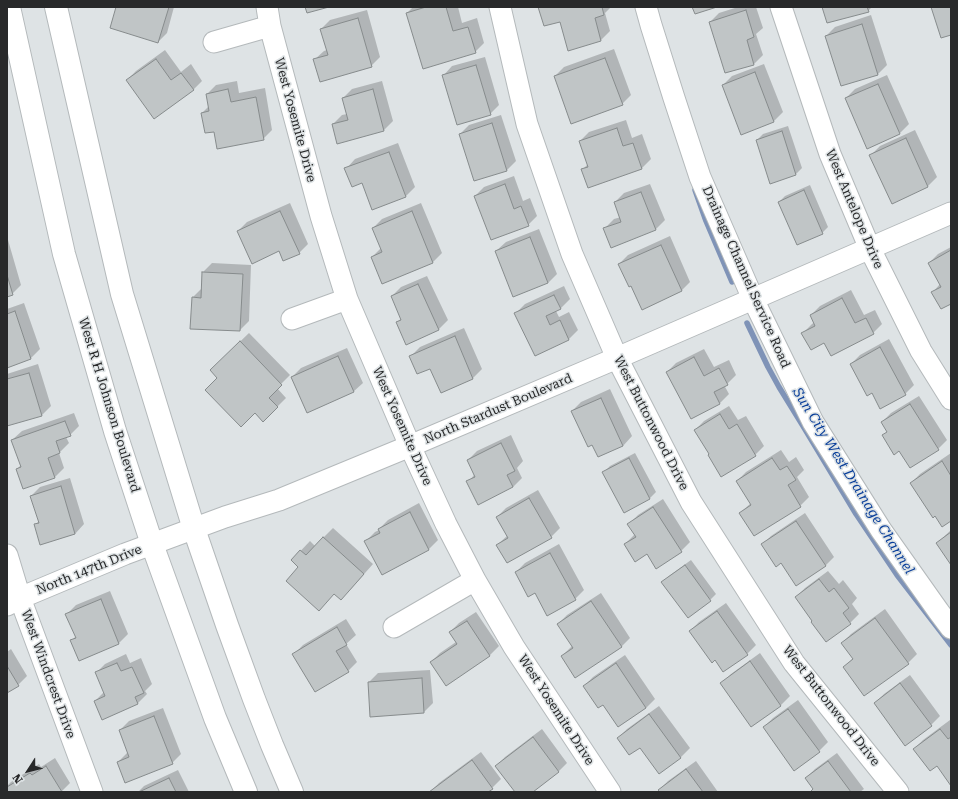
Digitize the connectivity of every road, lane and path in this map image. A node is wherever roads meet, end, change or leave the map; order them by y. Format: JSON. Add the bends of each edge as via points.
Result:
{"nodes":[{"id":1,"x":9,"y":7,"type":"edge"},
{"id":2,"x":56,"y":7,"type":"edge"},
{"id":3,"x":500,"y":7,"type":"edge"},
{"id":4,"x":646,"y":7,"type":"edge"},
{"id":5,"x":781,"y":7,"type":"edge"},
{"id":6,"x":268,"y":16,"type":"edge"},
{"id":7,"x":214,"y":42,"type":"dead end"},
{"id":8,"x":951,"y":213,"type":"edge"},
{"id":9,"x":870,"y":249,"type":"junction"},
{"id":10,"x":347,"y":299,"type":"junction"},
{"id":11,"x":753,"y":299,"type":"junction"},
{"id":12,"x":292,"y":319,"type":"dead end"},
{"id":13,"x":617,"y":358,"type":"junction"},
{"id":14,"x":951,"y":399,"type":"edge"},
{"id":15,"x":410,"y":446,"type":"junction"},
{"id":16,"x":194,"y":529,"type":"junction"},
{"id":17,"x":173,"y":537,"type":"joint"},
{"id":18,"x":152,"y":544,"type":"junction"},
{"id":19,"x":7,"y":555,"type":"edge"},
{"id":20,"x":475,"y":580,"type":"junction"},
{"id":21,"x":14,"y":602,"type":"edge"},
{"id":22,"x":394,"y":627,"type":"dead end"},
{"id":23,"x":951,"y":628,"type":"edge"},
{"id":24,"x":602,"y":789,"type":"edge"},
{"id":25,"x":92,"y":792,"type":"edge"},
{"id":26,"x":246,"y":792,"type":"edge"},
{"id":27,"x":292,"y":792,"type":"edge"},
{"id":28,"x":898,"y":792,"type":"edge"}],
"edges":[{"from":1,"to":18,"type":"main road","name":"West R H Johnson Boulevard","via":[[64,254],[115,430]]},
{"from":2,"to":16,"type":"main road","via":[[122,294]]},
{"from":3,"to":13,"type":"street","name":"West Buttonwood Drive","via":[[527,124],[572,254]]},
{"from":4,"to":11,"type":"street","name":"Drainage Channel Service Road","via":[[700,176]]},
{"from":5,"to":9,"type":"street","name":"West Antelope Drive","via":[[830,154]]},
{"from":6,"to":7,"type":"street","name":"West Yosemite Drive"},
{"from":6,"to":10,"type":"street","name":"West Yosemite Drive","via":[[321,216]]},
{"from":8,"to":9,"type":"street"},
{"from":9,"to":11,"type":"street"},
{"from":9,"to":14,"type":"street","name":"West Antelope Drive","via":[[921,351]]},
{"from":10,"to":12,"type":"street"},
{"from":10,"to":15,"type":"street","name":"West Yosemite Drive"},
{"from":11,"to":13,"type":"street","name":"North Stardust Boulevard"},
{"from":11,"to":23,"type":"street","name":"Drainage Channel Service Road","via":[[813,422],[881,530]]},
{"from":13,"to":15,"type":"street","name":"North Stardust Boulevard"},
{"from":13,"to":28,"type":"street","name":"West Buttonwood Drive","via":[[691,502],[794,663]]},
{"from":15,"to":16,"type":"street","name":"North Stardust Boulevard","via":[[279,500]]},
{"from":15,"to":20,"type":"street","name":"West Yosemite Drive"},
{"from":16,"to":17,"type":"street","name":"North Stardust Boulevard"},
{"from":16,"to":27,"type":"main road","via":[[249,685]]},
{"from":17,"to":18,"type":"street","name":"North 147th Drive"},
{"from":18,"to":21,"type":"street","name":"North 147th Drive"},
{"from":18,"to":26,"type":"main road","name":"West R H Johnson Boulevard","via":[[215,718]]},
{"from":19,"to":21,"type":"street","name":"West Windcrest Drive"},
{"from":20,"to":22,"type":"street"},
{"from":20,"to":24,"type":"street","name":"West Yosemite Drive"},
{"from":21,"to":25,"type":"street","name":"West Windcrest Drive"}]}
